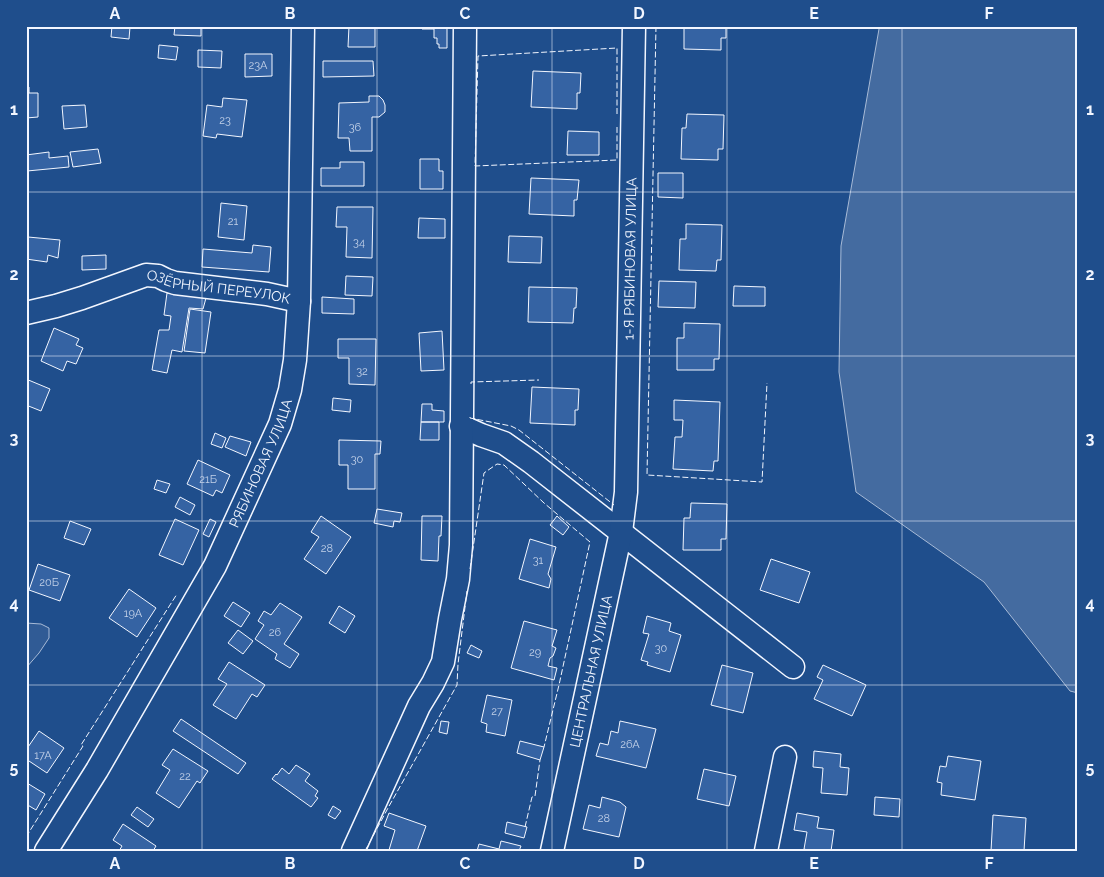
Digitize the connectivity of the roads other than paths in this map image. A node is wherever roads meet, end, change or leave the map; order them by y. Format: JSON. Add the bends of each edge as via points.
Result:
{"nodes":[{"id":1,"x":303,"y":26,"type":"edge"},
{"id":2,"x":465,"y":26,"type":"edge"},
{"id":3,"x":634,"y":26,"type":"edge"},
{"id":4,"x":299,"y":301,"type":"junction"},
{"id":5,"x":26,"y":313,"type":"edge"},
{"id":6,"x":461,"y":426,"type":"junction"},
{"id":7,"x":626,"y":492,"type":"joint"},
{"id":8,"x":621,"y":532,"type":"junction"},
{"id":9,"x":793,"y":667,"type":"dead end"},
{"id":10,"x":785,"y":757,"type":"dead end"},
{"id":11,"x":46,"y":851,"type":"edge"},
{"id":12,"x":353,"y":851,"type":"edge"},
{"id":13,"x":552,"y":851,"type":"edge"},
{"id":14,"x":766,"y":851,"type":"edge"}],
"edges":[{"from":1,"to":4,"type":"street","name":"РЯБИНОВАЯ УЛИЦА"},
{"from":2,"to":6,"type":"street"},
{"from":3,"to":7,"type":"street","name":"1-Я РЯБИНОВАЯ УЛИЦА"},
{"from":4,"to":5,"type":"street","name":"ОЗЁРНЫЙ ПЕРЕУЛОК","via":[[175,283],[146,275],[82,298]]},
{"from":4,"to":11,"type":"street","name":"РЯБИНОВАЯ УЛИЦА","via":[[295,360],[280,424],[224,548]]},
{"from":6,"to":8,"type":"street","via":[[504,444]]},
{"from":6,"to":12,"type":"street","via":[[461,544],[443,662],[419,706]]},
{"from":7,"to":8,"type":"street","name":"ЦЕНТРАЛЬНАЯ УЛИЦА"},
{"from":8,"to":9,"type":"street"},
{"from":8,"to":13,"type":"street","name":"ЦЕНТРАЛЬНАЯ УЛИЦА"},
{"from":10,"to":14,"type":"street"}]}
